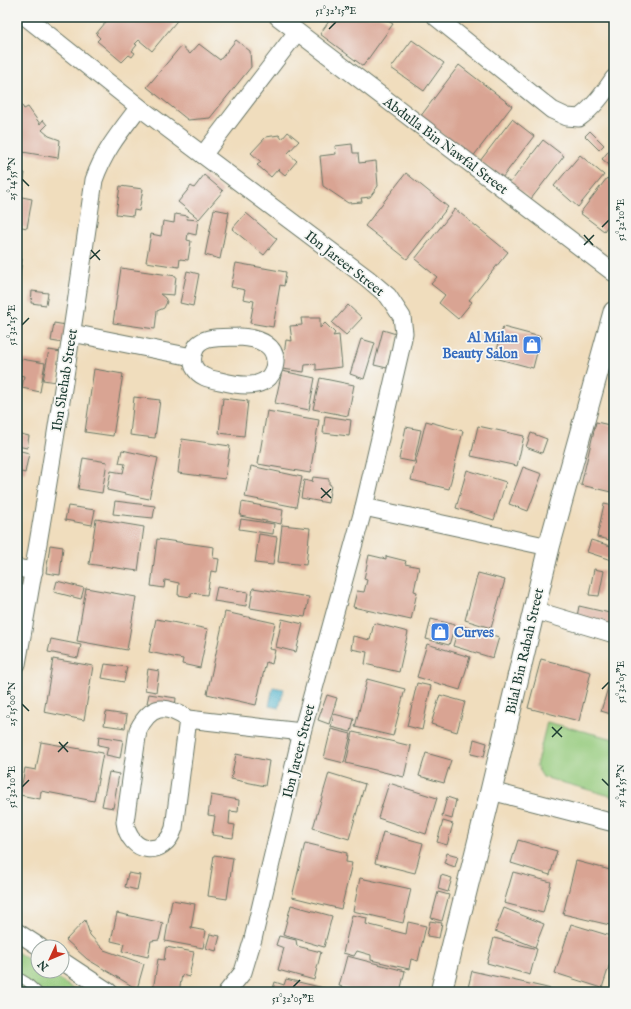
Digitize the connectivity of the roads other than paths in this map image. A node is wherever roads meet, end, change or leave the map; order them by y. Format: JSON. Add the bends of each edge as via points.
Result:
{"nodes":[{"id":1,"x":26,"y":17,"type":"edge"},
{"id":2,"x":278,"y":17,"type":"edge"},
{"id":3,"x":442,"y":19,"type":"edge"},
{"id":4,"x":297,"y":32,"type":"junction"},
{"id":5,"x":614,"y":78,"type":"edge"},
{"id":6,"x":139,"y":107,"type":"junction"},
{"id":7,"x":202,"y":155,"type":"junction"},
{"id":8,"x":614,"y":273,"type":"edge"},
{"id":9,"x":614,"y":312,"type":"edge"},
{"id":10,"x":72,"y":333,"type":"junction"},
{"id":11,"x":192,"y":357,"type":"junction"},
{"id":12,"x":364,"y":507,"type":"junction"},
{"id":13,"x":549,"y":546,"type":"junction"},
{"id":14,"x":17,"y":568,"type":"edge"},
{"id":15,"x":34,"y":571,"type":"junction"},
{"id":16,"x":534,"y":610,"type":"junction"},
{"id":17,"x":614,"y":634,"type":"edge"},
{"id":18,"x":17,"y":664,"type":"edge"},
{"id":19,"x":188,"y":719,"type":"junction"},
{"id":20,"x":302,"y":732,"type":"junction"},
{"id":21,"x":491,"y":791,"type":"junction"},
{"id":22,"x":614,"y":823,"type":"edge"},
{"id":23,"x":17,"y":932,"type":"edge"},
{"id":24,"x":30,"y":940,"type":"edge"},
{"id":25,"x":70,"y":966,"type":"edge"},
{"id":26,"x":17,"y":976,"type":"edge"},
{"id":27,"x":38,"y":992,"type":"edge"},
{"id":28,"x":109,"y":992,"type":"edge"},
{"id":29,"x":227,"y":992,"type":"edge"},
{"id":30,"x":441,"y":992,"type":"edge"}],
"edges":[{"from":1,"to":6,"type":"street","name":"Ibn Jareer Street"},
{"from":2,"to":4,"type":"street","name":"Abdulla Bin Nawfal Street"},
{"from":3,"to":5,"type":"street","via":[[552,110],[567,117],[579,118],[590,110]]},
{"from":4,"to":7,"type":"street"},
{"from":4,"to":8,"type":"street","name":"Abdulla Bin Nawfal Street"},
{"from":6,"to":7,"type":"street","name":"Ibn Jareer Street"},
{"from":6,"to":10,"type":"street","name":"Ibn Shehab Street","via":[[110,146],[94,180]]},
{"from":7,"to":12,"type":"street","name":"Ibn Jareer Street","via":[[367,278],[388,296],[402,317],[404,333]]},
{"from":9,"to":13,"type":"street","name":"Bilal Bin Rabah Street"},
{"from":10,"to":11,"type":"street"},
{"from":10,"to":15,"type":"street","name":"Ibn Shehab Street"},
{"from":11,"to":11,"type":"street","via":[[195,369],[204,377],[239,386],[262,383],[273,372],[275,364],[272,350],[252,337],[208,339],[197,345]]},
{"from":12,"to":13,"type":"street"},
{"from":12,"to":20,"type":"street","name":"Ibn Jareer Street"},
{"from":13,"to":16,"type":"street","name":"Bilal Bin Rabah Street"},
{"from":14,"to":15,"type":"street"},
{"from":15,"to":18,"type":"street","name":"Ibn Shehab Street"},
{"from":16,"to":17,"type":"street"},
{"from":16,"to":21,"type":"street","name":"Bilal Bin Rabah Street"},
{"from":19,"to":19,"type":"street","via":[[179,713],[157,709],[142,721],[138,730],[125,822],[130,838],[143,848],[151,849],[166,843],[174,828]]},
{"from":19,"to":20,"type":"street"},
{"from":20,"to":29,"type":"street","name":"Ibn Jareer Street","via":[[253,939],[242,972]]},
{"from":21,"to":22,"type":"street"},
{"from":21,"to":30,"type":"street","name":"Bilal Bin Rabah Street"},
{"from":23,"to":24,"type":"street"},
{"from":25,"to":28,"type":"street"},
{"from":26,"to":27,"type":"lane"}]}
